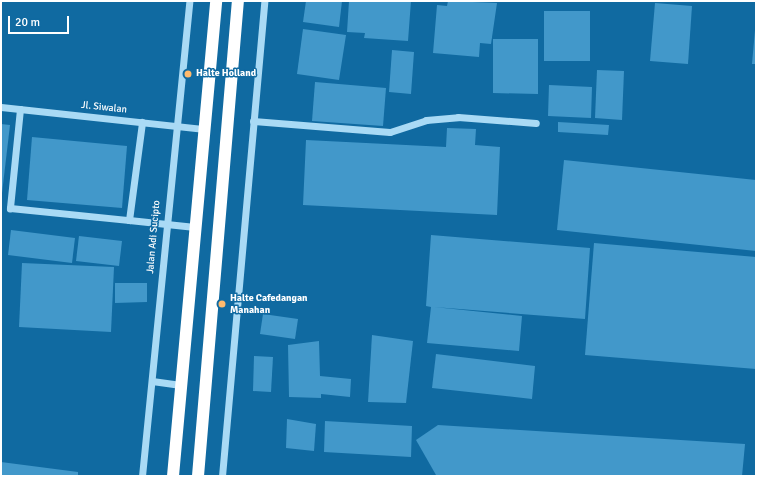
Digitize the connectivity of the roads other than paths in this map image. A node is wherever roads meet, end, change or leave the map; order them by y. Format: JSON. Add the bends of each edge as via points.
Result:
{"nodes":[{"id":1,"x":189,"y":1,"type":"edge"},
{"id":2,"x":216,"y":1,"type":"edge"},
{"id":3,"x":238,"y":1,"type":"edge"},
{"id":4,"x":264,"y":1,"type":"edge"},
{"id":5,"x":1,"y":107,"type":"edge"},
{"id":6,"x":20,"y":109,"type":"junction"},
{"id":7,"x":253,"y":121,"type":"junction"},
{"id":8,"x":142,"y":122,"type":"junction"},
{"id":9,"x":536,"y":123,"type":"dead end"},
{"id":10,"x":176,"y":125,"type":"junction"},
{"id":11,"x":204,"y":129,"type":"junction"},
{"id":12,"x":129,"y":220,"type":"junction"},
{"id":13,"x":167,"y":225,"type":"junction"},
{"id":14,"x":195,"y":227,"type":"junction"},
{"id":15,"x":152,"y":381,"type":"junction"},
{"id":16,"x":181,"y":385,"type":"junction"},
{"id":17,"x":142,"y":476,"type":"edge"},
{"id":18,"x":173,"y":476,"type":"edge"},
{"id":19,"x":198,"y":476,"type":"edge"},
{"id":20,"x":222,"y":476,"type":"edge"}],
"edges":[{"from":1,"to":10,"type":"street","name":"Jalan Adi Sucipto"},
{"from":2,"to":11,"type":"highway"},
{"from":3,"to":19,"type":"highway"},
{"from":4,"to":7,"type":"street"},
{"from":5,"to":6,"type":"street","name":"Jl. Siwalan"},
{"from":6,"to":8,"type":"street","name":"Jl. Siwalan"},
{"from":6,"to":12,"type":"street","via":[[10,208]]},
{"from":7,"to":9,"type":"street","via":[[390,132],[426,120],[458,117]]},
{"from":7,"to":20,"type":"street"},
{"from":8,"to":10,"type":"street","name":"Jl. Siwalan"},
{"from":8,"to":12,"type":"street"},
{"from":10,"to":11,"type":"street","name":"Jl. Siwalan"},
{"from":10,"to":13,"type":"street","name":"Jalan Adi Sucipto"},
{"from":11,"to":14,"type":"highway"},
{"from":12,"to":13,"type":"street"},
{"from":13,"to":14,"type":"street"},
{"from":13,"to":15,"type":"street","name":"Jalan Adi Sucipto"},
{"from":14,"to":16,"type":"highway"},
{"from":15,"to":16,"type":"street"},
{"from":15,"to":17,"type":"street","name":"Jalan Adi Sucipto"},
{"from":16,"to":18,"type":"highway"}]}
